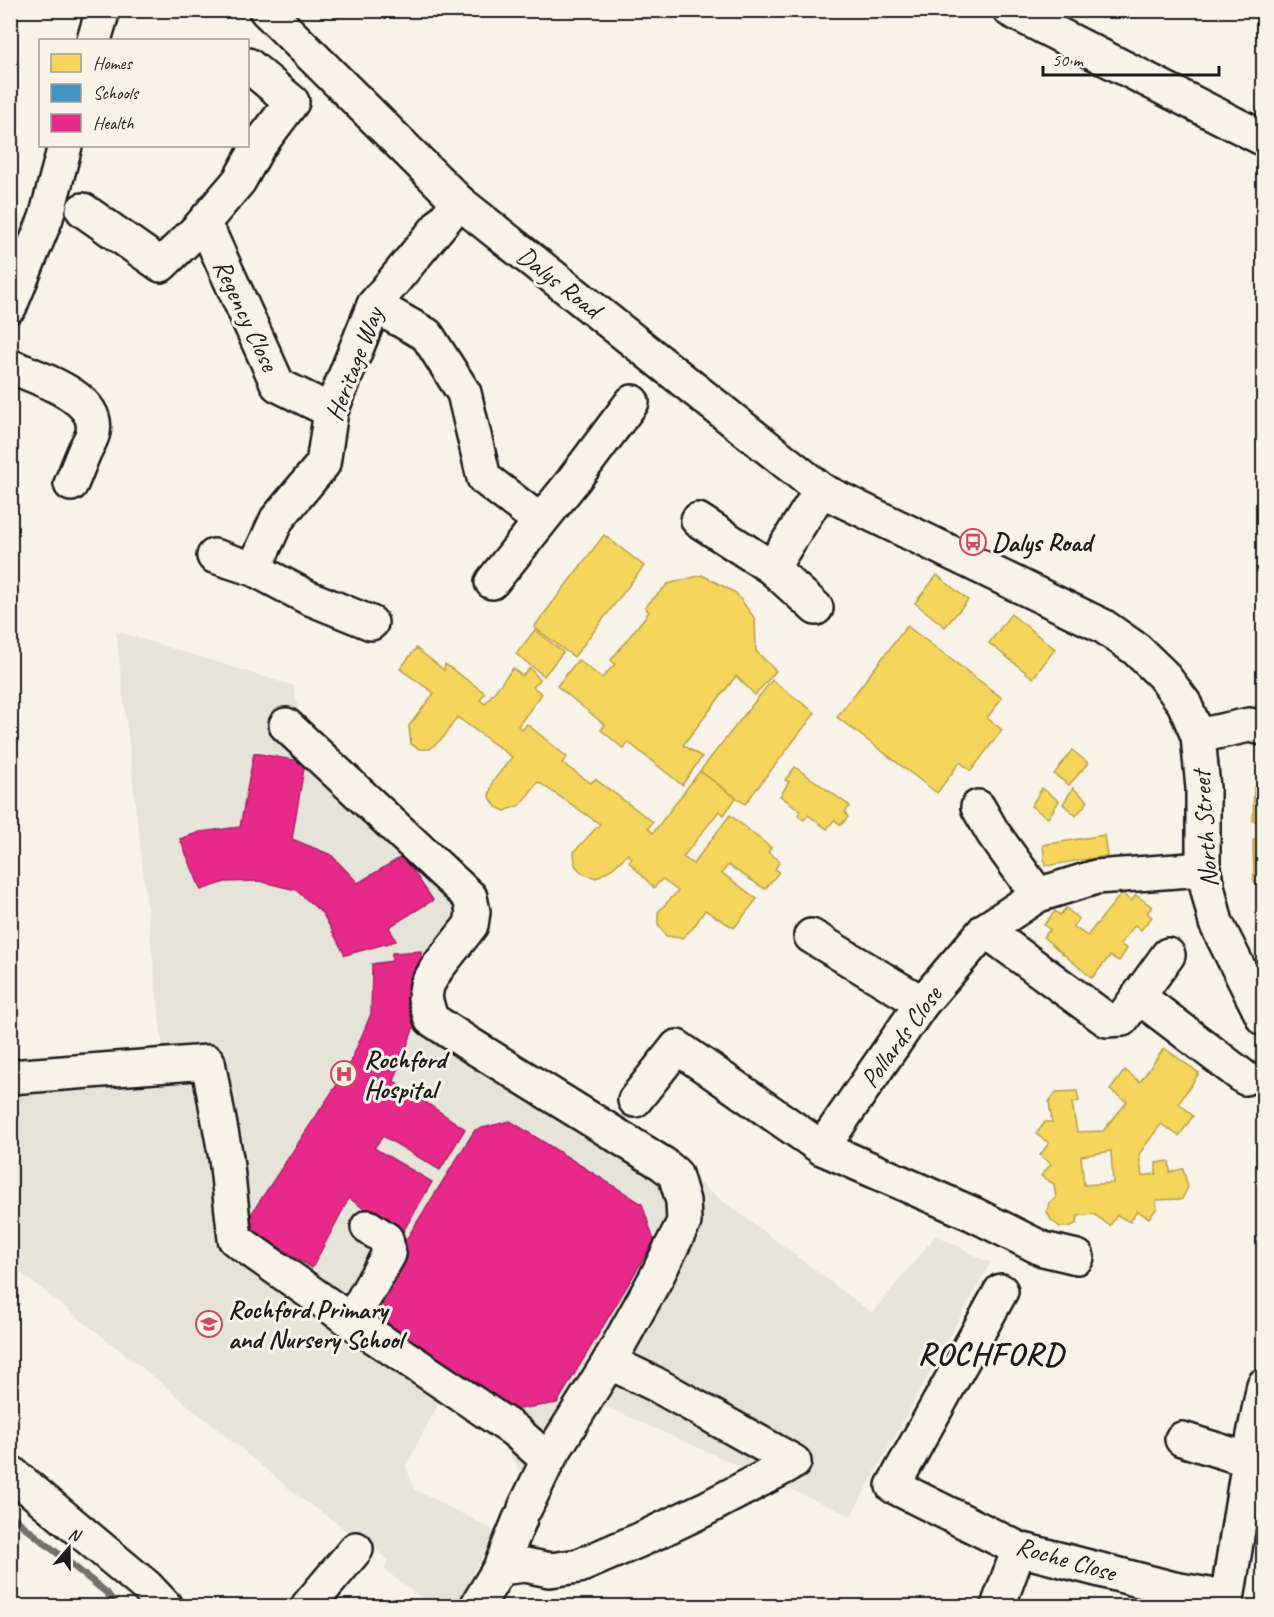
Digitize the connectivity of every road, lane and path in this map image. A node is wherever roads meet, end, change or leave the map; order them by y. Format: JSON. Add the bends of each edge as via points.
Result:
{"nodes":[{"id":1,"x":103,"y":10,"type":"edge"},
{"id":2,"x":266,"y":10,"type":"edge"},
{"id":3,"x":1010,"y":10,"type":"edge"},
{"id":4,"x":94,"y":39,"type":"edge"},
{"id":5,"x":249,"y":66,"type":"edge"},
{"id":6,"x":1263,"y":139,"type":"edge"},
{"id":7,"x":65,"y":147,"type":"edge"},
{"id":8,"x":459,"y":202,"type":"junction"},
{"id":9,"x":83,"y":210,"type":"dead end"},
{"id":10,"x":198,"y":229,"type":"junction"},
{"id":11,"x":374,"y":305,"type":"junction"},
{"id":12,"x":10,"y":306,"type":"edge"},
{"id":13,"x":10,"y":366,"type":"edge"},
{"id":14,"x":632,"y":402,"type":"dead end"},
{"id":15,"x":331,"y":411,"type":"junction"},
{"id":16,"x":71,"y":484,"type":"dead end"},
{"id":17,"x":821,"y":490,"type":"junction"},
{"id":18,"x":540,"y":520,"type":"junction"},
{"id":19,"x":698,"y":520,"type":"dead end"},
{"id":20,"x":214,"y":556,"type":"dead end"},
{"id":21,"x":772,"y":568,"type":"junction"},
{"id":22,"x":254,"y":569,"type":"junction"},
{"id":23,"x":492,"y":582,"type":"dead end"},
{"id":24,"x":816,"y":608,"type":"dead end"},
{"id":25,"x":370,"y":622,"type":"dead end"},
{"id":26,"x":286,"y":725,"type":"dead end"},
{"id":27,"x":1263,"y":728,"type":"edge"},
{"id":28,"x":1198,"y":736,"type":"junction"},
{"id":29,"x":978,"y":807,"type":"dead end"},
{"id":30,"x":1203,"y":869,"type":"junction"},
{"id":31,"x":1038,"y":895,"type":"junction"},
{"id":32,"x":985,"y":930,"type":"junction"},
{"id":33,"x":811,"y":936,"type":"dead end"},
{"id":34,"x":1168,"y":956,"type":"dead end"},
{"id":35,"x":1139,"y":997,"type":"junction"},
{"id":36,"x":922,"y":1003,"type":"junction"},
{"id":37,"x":1263,"y":1019,"type":"edge"},
{"id":38,"x":10,"y":1077,"type":"edge"},
{"id":39,"x":1245,"y":1078,"type":"dead end"},
{"id":40,"x":635,"y":1100,"type":"dead end"},
{"id":41,"x":822,"y":1148,"type":"junction"},
{"id":42,"x":368,"y":1227,"type":"dead end"},
{"id":43,"x":1077,"y":1257,"type":"dead end"},
{"id":44,"x":1001,"y":1291,"type":"dead end"},
{"id":45,"x":351,"y":1321,"type":"junction"},
{"id":46,"x":609,"y":1362,"type":"junction"},
{"id":47,"x":1263,"y":1385,"type":"edge"},
{"id":48,"x":1182,"y":1439,"type":"dead end"},
{"id":49,"x":1255,"y":1449,"type":"edge"},
{"id":50,"x":548,"y":1460,"type":"junction"},
{"id":51,"x":10,"y":1472,"type":"edge"},
{"id":52,"x":1263,"y":1506,"type":"edge"},
{"id":53,"x":356,"y":1549,"type":"dead end"},
{"id":54,"x":1019,"y":1549,"type":"junction"},
{"id":55,"x":1234,"y":1552,"type":"junction"},
{"id":56,"x":500,"y":1568,"type":"junction"},
{"id":57,"x":148,"y":1600,"type":"edge"},
{"id":58,"x":1227,"y":1602,"type":"edge"},
{"id":59,"x":308,"y":1606,"type":"edge"},
{"id":60,"x":477,"y":1606,"type":"edge"},
{"id":61,"x":998,"y":1606,"type":"edge"}],
"edges":[{"from":1,"to":4,"type":"street"},
{"from":2,"to":8,"type":"street","name":"Dalys Road"},
{"from":3,"to":6,"type":"street"},
{"from":5,"to":10,"type":"street","name":"Regency Close","via":[[292,102],[258,147],[239,181]]},
{"from":7,"to":12,"type":"street","via":[[46,218]]},
{"from":8,"to":11,"type":"street","name":"Heritage Way"},
{"from":8,"to":17,"type":"street","name":"Dalys Road"},
{"from":9,"to":10,"type":"street","name":"Regency Close","via":[[161,265]]},
{"from":10,"to":15,"type":"street","name":"Regency Close","via":[[211,237],[278,384]]},
{"from":11,"to":15,"type":"street","name":"Heritage Way"},
{"from":11,"to":18,"type":"street","via":[[427,335],[464,393],[484,478]]},
{"from":13,"to":16,"type":"street","via":[[58,387],[86,406],[93,431]]},
{"from":14,"to":18,"type":"street"},
{"from":15,"to":22,"type":"street","name":"Heritage Way","via":[[323,464],[277,519]]},
{"from":17,"to":21,"type":"street"},
{"from":17,"to":28,"type":"street","name":"Dalys Road","via":[[1103,626],[1162,674],[1184,704]]},
{"from":18,"to":23,"type":"street"},
{"from":19,"to":21,"type":"street"},
{"from":20,"to":22,"type":"street"},
{"from":21,"to":24,"type":"street"},
{"from":22,"to":25,"type":"street","via":[[307,597]]},
{"from":26,"to":46,"type":"street","via":[[470,897],[471,925],[427,985],[425,998],[431,1019],[675,1174],[684,1222]]},
{"from":27,"to":28,"type":"street","via":[[1249,725]]},
{"from":28,"to":30,"type":"street","name":"North Street","via":[[1203,789]]},
{"from":29,"to":31,"type":"street"},
{"from":30,"to":31,"type":"street","name":"Pollards Close","via":[[1096,877]]},
{"from":30,"to":37,"type":"street","name":"North Street","via":[[1216,923]]},
{"from":31,"to":32,"type":"street","name":"Pollards Close"},
{"from":32,"to":35,"type":"street","via":[[1107,1020],[1122,1018]]},
{"from":32,"to":36,"type":"street","name":"Pollards Close"},
{"from":33,"to":36,"type":"street"},
{"from":34,"to":35,"type":"street"},
{"from":35,"to":39,"type":"street"},
{"from":36,"to":41,"type":"street","name":"Pollards Close"},
{"from":38,"to":45,"type":"street","via":[[208,1062],[226,1158],[235,1239]]},
{"from":40,"to":41,"type":"street","via":[[677,1047]]},
{"from":41,"to":43,"type":"street","via":[[973,1214],[1043,1250]]},
{"from":42,"to":45,"type":"street","via":[[387,1239],[389,1254]]},
{"from":44,"to":54,"type":"street","name":"Roche Close","via":[[893,1486]]},
{"from":45,"to":50,"type":"street","via":[[514,1430]]},
{"from":46,"to":50,"type":"street"},
{"from":46,"to":56,"type":"street","via":[[795,1462],[705,1509],[579,1566],[550,1570],[525,1564]]},
{"from":47,"to":49,"type":"street"},
{"from":48,"to":49,"type":"street"},
{"from":49,"to":55,"type":"street"},
{"from":50,"to":56,"type":"street"},
{"from":51,"to":57,"type":"street"},
{"from":52,"to":55,"type":"street"},
{"from":53,"to":59,"type":"street"},
{"from":54,"to":58,"type":"street","name":"Roche Close"},
{"from":54,"to":61,"type":"street"},
{"from":55,"to":58,"type":"street"},
{"from":56,"to":60,"type":"street"}]}
